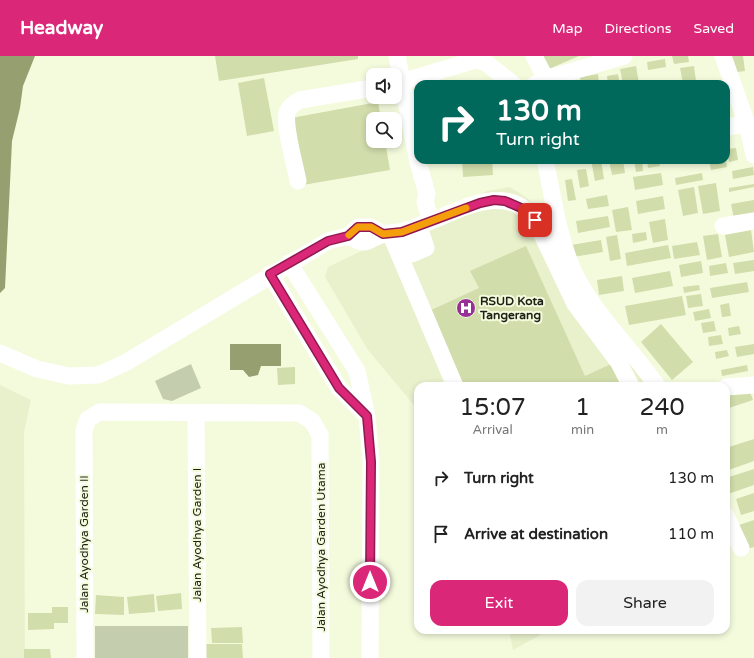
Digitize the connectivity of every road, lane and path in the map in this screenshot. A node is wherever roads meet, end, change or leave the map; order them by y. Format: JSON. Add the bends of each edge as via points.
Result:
{"nodes":[{"id":1,"x":397,"y":56,"type":"edge"},
{"id":2,"x":534,"y":56,"type":"edge"},
{"id":3,"x":624,"y":56,"type":"edge"},
{"id":4,"x":723,"y":56,"type":"edge"},
{"id":5,"x":398,"y":68,"type":"edge"},
{"id":6,"x":508,"y":80,"type":"edge"},
{"id":7,"x":540,"y":80,"type":"edge"},
{"id":8,"x":543,"y":80,"type":"edge"},
{"id":9,"x":402,"y":83,"type":"edge"},
{"id":10,"x":366,"y":89,"type":"edge"},
{"id":11,"x":402,"y":94,"type":"edge"},
{"id":12,"x":746,"y":124,"type":"junction"},
{"id":13,"x":730,"y":126,"type":"edge"},
{"id":14,"x":414,"y":134,"type":"edge"},
{"id":15,"x":754,"y":155,"type":"edge"},
{"id":16,"x":421,"y":164,"type":"edge"},
{"id":17,"x":546,"y":164,"type":"edge"},
{"id":18,"x":298,"y":181,"type":"dead end"},
{"id":19,"x":754,"y":221,"type":"edge"},
{"id":20,"x":430,"y":222,"type":"junction"},
{"id":21,"x":723,"y":226,"type":"dead end"},
{"id":22,"x":392,"y":233,"type":"junction"},
{"id":23,"x":296,"y":259,"type":"junction"},
{"id":24,"x":270,"y":274,"type":"junction"},
{"id":25,"x":0,"y":353,"type":"edge"},
{"id":26,"x":453,"y":382,"type":"edge"},
{"id":27,"x":629,"y":382,"type":"edge"},
{"id":28,"x":654,"y":382,"type":"edge"},
{"id":29,"x":754,"y":385,"type":"edge"},
{"id":30,"x":730,"y":387,"type":"edge"},
{"id":31,"x":196,"y":413,"type":"junction"},
{"id":32,"x":367,"y":416,"type":"junction"},
{"id":33,"x":730,"y":525,"type":"edge"},
{"id":34,"x":741,"y":548,"type":"dead end"},
{"id":35,"x":85,"y":658,"type":"edge"},
{"id":36,"x":198,"y":658,"type":"edge"},
{"id":37,"x":321,"y":658,"type":"edge"},
{"id":38,"x":370,"y":658,"type":"edge"}],
"edges":[{"from":1,"to":5,"type":"street"},
{"from":2,"to":7,"type":"street"},
{"from":3,"to":8,"type":"street"},
{"from":4,"to":12,"type":"street"},
{"from":6,"to":9,"type":"street","via":[[485,62],[475,60]]},
{"from":10,"to":18,"type":"street","via":[[300,100],[287,111],[286,122]]},
{"from":11,"to":14,"type":"street"},
{"from":12,"to":13,"type":"street"},
{"from":12,"to":15,"type":"street"},
{"from":16,"to":20,"type":"street","via":[[427,194],[433,199]]},
{"from":17,"to":28,"type":"street","via":[[567,255],[574,271],[582,287]]},
{"from":19,"to":21,"type":"street"},
{"from":20,"to":22,"type":"street"},
{"from":20,"to":22,"type":"street","via":[[427,246],[413,254]]},
{"from":20,"to":27,"type":"street","via":[[494,200],[505,201],[528,211],[535,220],[575,304],[619,363]]},
{"from":22,"to":23,"type":"street","via":[[371,227],[358,227],[348,236],[328,241]]},
{"from":22,"to":26,"type":"street"},
{"from":23,"to":24,"type":"street"},
{"from":23,"to":32,"type":"street","via":[[356,371]]},
{"from":24,"to":25,"type":"street","via":[[125,363],[98,375],[69,376],[37,369]]},
{"from":24,"to":32,"type":"street","via":[[339,388]]},
{"from":29,"to":30,"type":"street"},
{"from":31,"to":35,"type":"street","name":"Jalan Ayodhya Garden II","via":[[100,412],[88,419],[84,430]]},
{"from":31,"to":36,"type":"street","name":"Jalan Ayodhya Garden I"},
{"from":31,"to":37,"type":"street","name":"Jalan Ayodhya Garden Utama","via":[[299,413],[312,421],[320,435]]},
{"from":32,"to":38,"type":"street","via":[[371,462]]},
{"from":33,"to":34,"type":"street"}]}
